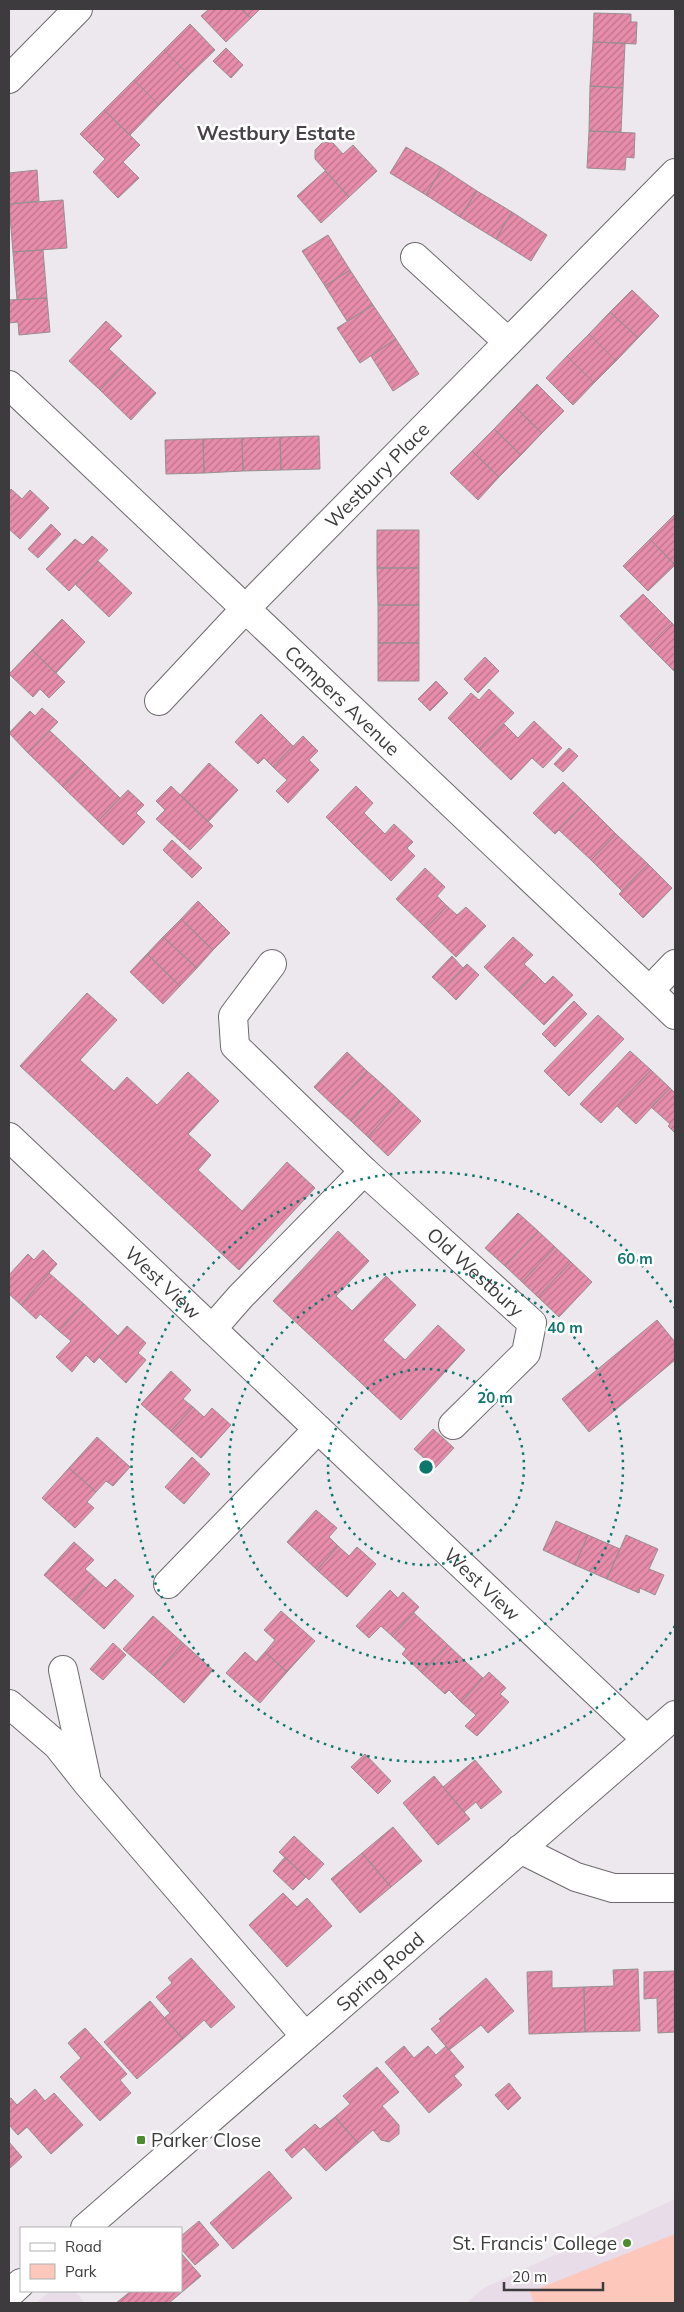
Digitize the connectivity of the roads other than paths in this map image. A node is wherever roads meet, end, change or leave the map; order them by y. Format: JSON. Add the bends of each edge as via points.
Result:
{"nodes":[{"id":1,"x":78,"y":9,"type":"edge"},
{"id":2,"x":9,"y":79,"type":"edge"},
{"id":3,"x":675,"y":173,"type":"edge"},
{"id":4,"x":415,"y":257,"type":"dead end"},
{"id":5,"x":508,"y":342,"type":"junction"},
{"id":6,"x":9,"y":385,"type":"edge"},
{"id":7,"x":246,"y":608,"type":"junction"},
{"id":8,"x":160,"y":701,"type":"dead end"},
{"id":9,"x":272,"y":964,"type":"dead end"},
{"id":10,"x":675,"y":964,"type":"edge"},
{"id":11,"x":650,"y":990,"type":"junction"},
{"id":12,"x":675,"y":1015,"type":"edge"},
{"id":13,"x":9,"y":1137,"type":"edge"},
{"id":14,"x":364,"y":1171,"type":"junction"},
{"id":15,"x":212,"y":1329,"type":"junction"},
{"id":16,"x":453,"y":1425,"type":"dead end"},
{"id":17,"x":318,"y":1429,"type":"junction"},
{"id":18,"x":168,"y":1584,"type":"dead end"},
{"id":19,"x":62,"y":1670,"type":"dead end"},
{"id":20,"x":9,"y":1704,"type":"edge"},
{"id":21,"x":675,"y":1715,"type":"edge"},
{"id":22,"x":646,"y":1739,"type":"junction"},
{"id":23,"x":87,"y":1783,"type":"junction"},
{"id":24,"x":520,"y":1849,"type":"junction"},
{"id":25,"x":675,"y":1888,"type":"edge"},
{"id":26,"x":305,"y":2036,"type":"junction"},
{"id":27,"x":85,"y":2227,"type":"edge"},
{"id":28,"x":20,"y":2284,"type":"edge"},
{"id":29,"x":9,"y":2294,"type":"edge"}],
"edges":[{"from":1,"to":2,"type":"street"},
{"from":3,"to":5,"type":"street","name":"Westbury Place"},
{"from":4,"to":5,"type":"street"},
{"from":5,"to":7,"type":"street","name":"Westbury Place"},
{"from":6,"to":7,"type":"street","name":"Campers Avenue"},
{"from":7,"to":8,"type":"street","name":"Westbury Place"},
{"from":7,"to":11,"type":"street","name":"Campers Avenue"},
{"from":9,"to":14,"type":"street","name":"Old Westbury","via":[[233,1016],[234,1046]]},
{"from":10,"to":11,"type":"street"},
{"from":11,"to":12,"type":"street","name":"Campers Avenue"},
{"from":13,"to":15,"type":"street","name":"West View"},
{"from":14,"to":15,"type":"street"},
{"from":14,"to":16,"type":"street","name":"Old Westbury","via":[[532,1323],[526,1354]]},
{"from":15,"to":17,"type":"street","name":"West View"},
{"from":17,"to":18,"type":"street"},
{"from":17,"to":22,"type":"street","name":"West View"},
{"from":19,"to":23,"type":"street"},
{"from":20,"to":23,"type":"street","via":[[57,1745]]},
{"from":21,"to":22,"type":"street","name":"Spring Road"},
{"from":22,"to":24,"type":"street","name":"Spring Road"},
{"from":23,"to":26,"type":"street"},
{"from":24,"to":25,"type":"street","via":[[576,1877],[613,1888]]},
{"from":24,"to":26,"type":"street","name":"Spring Road"},
{"from":26,"to":27,"type":"street","name":"Spring Road"},
{"from":28,"to":29,"type":"street"}]}
